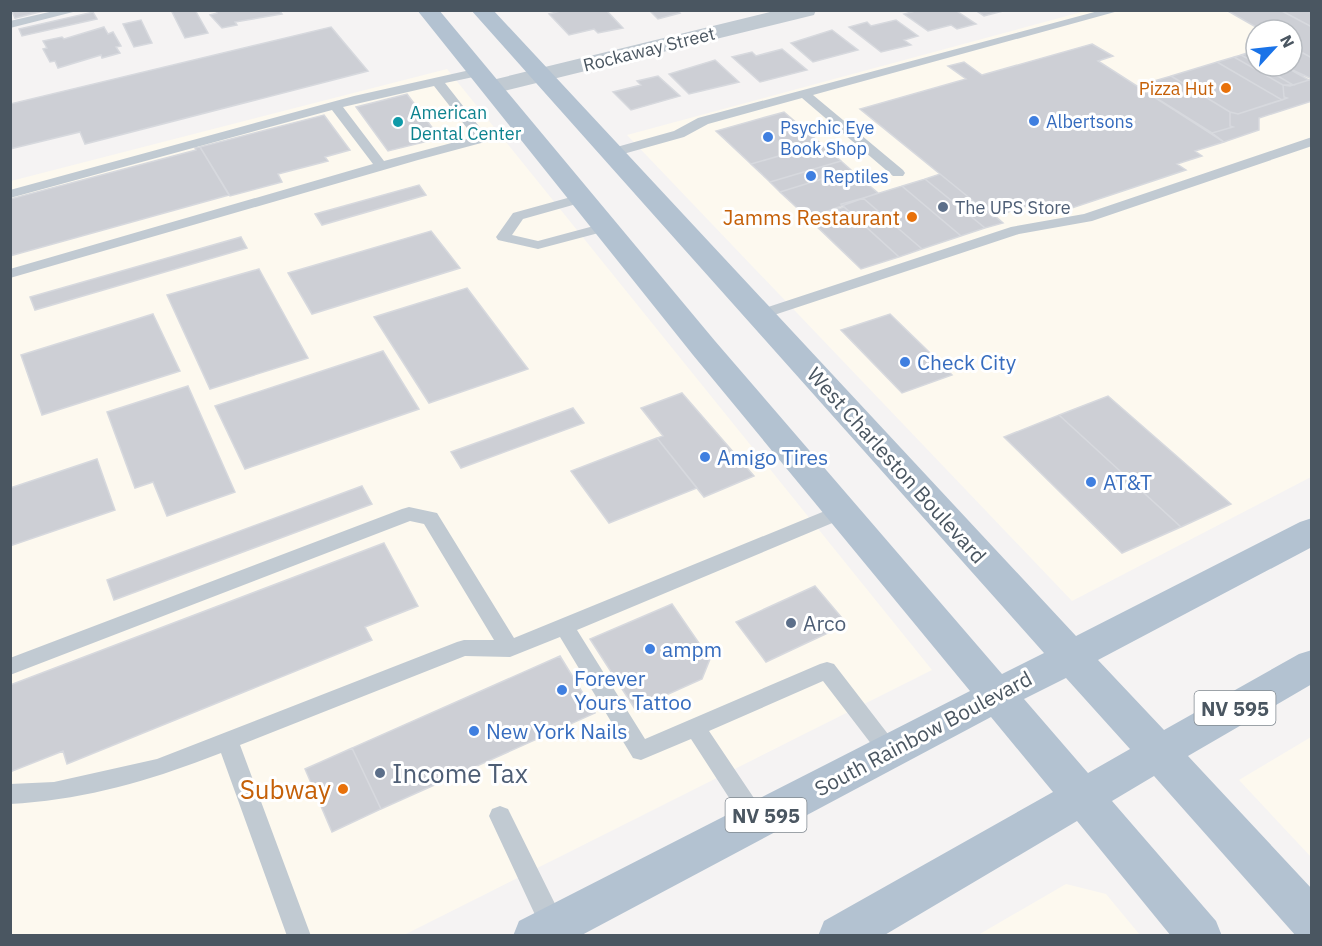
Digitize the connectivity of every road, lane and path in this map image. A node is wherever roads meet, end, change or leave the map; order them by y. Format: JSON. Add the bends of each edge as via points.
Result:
{"nodes":[{"id":1,"x":76,"y":10,"type":"edge"},
{"id":2,"x":427,"y":10,"type":"edge"},
{"id":3,"x":806,"y":10,"type":"edge"},
{"id":4,"x":1117,"y":10,"type":"edge"},
{"id":5,"x":488,"y":12,"type":"edge"},
{"id":6,"x":10,"y":25,"type":"edge"},
{"id":7,"x":539,"y":75,"type":"junction"},
{"id":8,"x":486,"y":79,"type":"junction"},
{"id":9,"x":437,"y":81,"type":"junction"},
{"id":10,"x":804,"y":94,"type":"junction"},
{"id":11,"x":335,"y":106,"type":"junction"},
{"id":12,"x":525,"y":127,"type":"junction"},
{"id":13,"x":482,"y":138,"type":"junction"},
{"id":14,"x":1311,"y":141,"type":"edge"},
{"id":15,"x":611,"y":153,"type":"junction"},
{"id":16,"x":381,"y":166,"type":"junction"},
{"id":17,"x":898,"y":173,"type":"dead end"},
{"id":18,"x":10,"y":194,"type":"edge"},
{"id":19,"x":582,"y":198,"type":"junction"},
{"id":20,"x":605,"y":227,"type":"junction"},
{"id":21,"x":10,"y":274,"type":"edge"},
{"id":22,"x":759,"y":315,"type":"junction"},
{"id":23,"x":842,"y":511,"type":"junction"},
{"id":24,"x":1311,"y":531,"type":"edge"},
{"id":25,"x":564,"y":627,"type":"junction"},
{"id":26,"x":510,"y":649,"type":"junction"},
{"id":27,"x":1070,"y":656,"type":"junction"},
{"id":28,"x":1311,"y":665,"type":"edge"},
{"id":29,"x":10,"y":667,"type":"edge"},
{"id":30,"x":997,"y":695,"type":"junction"},
{"id":31,"x":695,"y":727,"type":"junction"},
{"id":32,"x":228,"y":742,"type":"junction"},
{"id":33,"x":890,"y":751,"type":"junction"},
{"id":34,"x":1158,"y":752,"type":"junction"},
{"id":35,"x":10,"y":794,"type":"edge"},
{"id":36,"x":1083,"y":796,"type":"junction"},
{"id":37,"x":500,"y":816,"type":"dead end"},
{"id":38,"x":756,"y":820,"type":"junction"},
{"id":39,"x":1311,"y":921,"type":"edge"},
{"id":40,"x":544,"y":931,"type":"edge"},
{"id":41,"x":299,"y":935,"type":"edge"},
{"id":42,"x":840,"y":936,"type":"edge"},
{"id":43,"x":1200,"y":936,"type":"edge"}],
"edges":[{"from":1,"to":6,"type":"lane"},
{"from":2,"to":8,"type":"main road"},
{"from":3,"to":7,"type":"street","name":"Rockaway Street"},
{"from":4,"to":10,"type":"lane"},
{"from":5,"to":7,"type":"main road","name":"West Charleston Boulevard"},
{"from":7,"to":8,"type":"street","name":"Rockaway Street"},
{"from":7,"to":15,"type":"main road","name":"West Charleston Boulevard"},
{"from":8,"to":9,"type":"lane"},
{"from":8,"to":12,"type":"main road"},
{"from":9,"to":11,"type":"lane"},
{"from":9,"to":13,"type":"lane"},
{"from":10,"to":15,"type":"lane","via":[[702,121],[679,134]]},
{"from":10,"to":17,"type":"lane"},
{"from":11,"to":16,"type":"lane"},
{"from":11,"to":18,"type":"lane"},
{"from":12,"to":13,"type":"lane"},
{"from":12,"to":19,"type":"main road"},
{"from":13,"to":16,"type":"lane"},
{"from":14,"to":22,"type":"lane","via":[[1087,218],[1016,230]]},
{"from":15,"to":22,"type":"main road","name":"West Charleston Boulevard"},
{"from":16,"to":21,"type":"lane"},
{"from":19,"to":20,"type":"main road"},
{"from":19,"to":20,"type":"lane","via":[[518,216],[503,237],[538,245]]},
{"from":20,"to":23,"type":"main road"},
{"from":22,"to":27,"type":"main road","name":"West Charleston Boulevard"},
{"from":23,"to":25,"type":"lane"},
{"from":23,"to":30,"type":"main road"},
{"from":24,"to":27,"type":"main road","name":"South Rainbow Boulevard","number":"NV 595"},
{"from":25,"to":26,"type":"lane"},
{"from":25,"to":31,"type":"lane","via":[[641,751]]},
{"from":26,"to":29,"type":"lane","via":[[430,518],[409,513]]},
{"from":26,"to":32,"type":"lane","via":[[464,648]]},
{"from":27,"to":30,"type":"main road","name":"South Rainbow Boulevard","number":"NV 595"},
{"from":27,"to":34,"type":"main road","name":"West Charleston Boulevard"},
{"from":28,"to":34,"type":"main road","number":"NV 595"},
{"from":30,"to":33,"type":"main road","name":"South Rainbow Boulevard","number":"NV 595"},
{"from":30,"to":36,"type":"main road"},
{"from":31,"to":33,"type":"lane","via":[[827,670]]},
{"from":31,"to":38,"type":"lane"},
{"from":32,"to":35,"type":"lane","via":[[158,768],[54,792]]},
{"from":32,"to":41,"type":"lane"},
{"from":33,"to":38,"type":"main road","name":"South Rainbow Boulevard","number":"NV 595"},
{"from":34,"to":36,"type":"main road","number":"NV 595"},
{"from":34,"to":39,"type":"main road","name":"West Charleston Boulevard"},
{"from":36,"to":42,"type":"main road","number":"NV 595"},
{"from":36,"to":43,"type":"main road"},
{"from":37,"to":40,"type":"lane"},
{"from":38,"to":40,"type":"main road","name":"South Rainbow Boulevard","number":"NV 595"}]}
